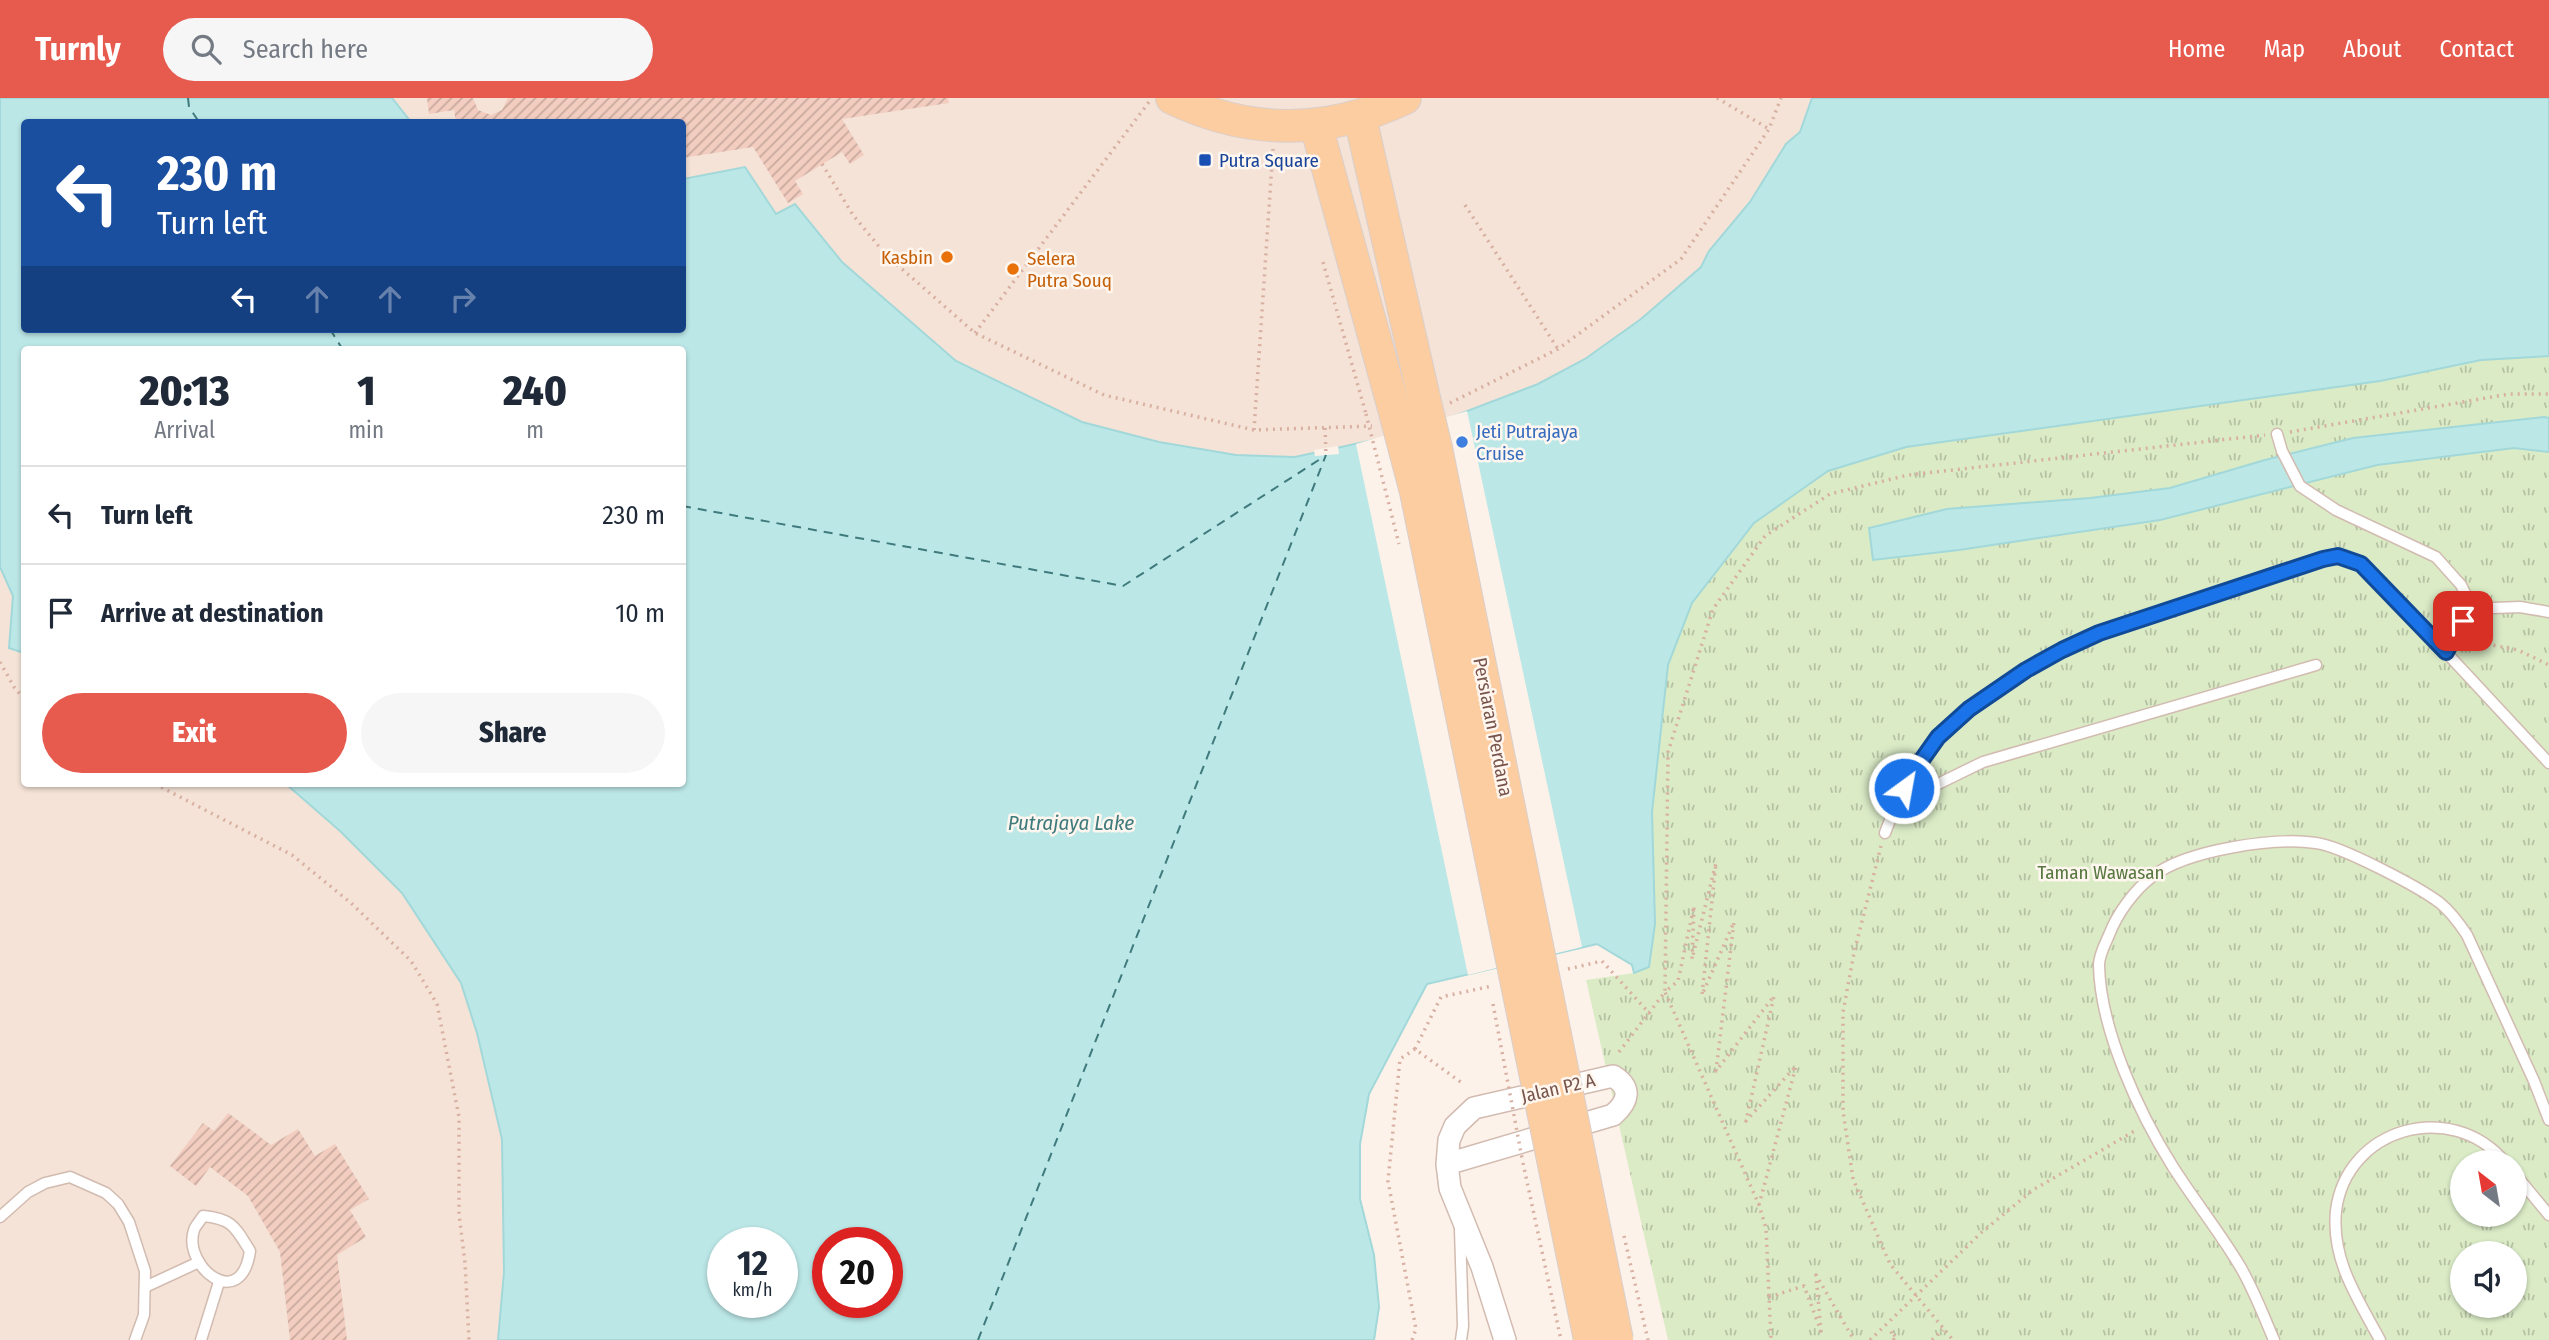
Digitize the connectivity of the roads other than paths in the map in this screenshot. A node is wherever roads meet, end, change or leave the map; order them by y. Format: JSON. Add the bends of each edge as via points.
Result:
{"nodes":[{"id":1,"x":1172,"y":98,"type":"edge"},
{"id":2,"x":1405,"y":98,"type":"edge"},
{"id":3,"x":1360,"y":117,"type":"junction"},
{"id":4,"x":1316,"y":125,"type":"junction"},
{"id":5,"x":2277,"y":434,"type":"road end"},
{"id":6,"x":2467,"y":609,"type":"junction"},
{"id":7,"x":2549,"y":612,"type":"edge"},
{"id":8,"x":2446,"y":652,"type":"junction"},
{"id":9,"x":2316,"y":665,"type":"dead end"},
{"id":10,"x":2549,"y":763,"type":"edge"},
{"id":11,"x":1895,"y":805,"type":"junction"},
{"id":12,"x":1885,"y":833,"type":"road end"},
{"id":13,"x":2549,"y":1119,"type":"edge"},
{"id":14,"x":2492,"y":1150,"type":"edge"},
{"id":15,"x":1447,"y":1164,"type":"junction"},
{"id":16,"x":2527,"y":1188,"type":"edge"},
{"id":17,"x":1459,"y":1212,"type":"junction"},
{"id":18,"x":2549,"y":1214,"type":"edge"},
{"id":19,"x":0,"y":1217,"type":"edge"},
{"id":20,"x":199,"y":1262,"type":"junction"},
{"id":21,"x":219,"y":1282,"type":"junction"},
{"id":22,"x":145,"y":1287,"type":"junction"},
{"id":23,"x":135,"y":1340,"type":"edge"},
{"id":24,"x":201,"y":1340,"type":"edge"},
{"id":25,"x":1461,"y":1340,"type":"edge"},
{"id":26,"x":1505,"y":1340,"type":"edge"},
{"id":27,"x":1590,"y":1340,"type":"edge"},
{"id":28,"x":1617,"y":1340,"type":"edge"},
{"id":29,"x":2274,"y":1340,"type":"edge"},
{"id":30,"x":2380,"y":1340,"type":"edge"}],
"edges":[{"from":1,"to":4,"type":"main road","via":[[1234,121]]},
{"from":2,"to":3,"type":"main road"},
{"from":3,"to":4,"type":"main road"},
{"from":3,"to":28,"type":"main road","name":"Persiaran Perdana","bridge":true,"via":[[1434,402],[1436,448]]},
{"from":4,"to":27,"type":"main road","name":"Persiaran Perdana","bridge":true,"via":[[1378,415],[1416,492]]},
{"from":5,"to":6,"type":"lane","via":[[2300,486],[2336,510],[2436,557],[2461,585]]},
{"from":6,"to":7,"type":"lane","via":[[2519,607]]},
{"from":6,"to":8,"type":"lane"},
{"from":8,"to":10,"type":"lane"},
{"from":8,"to":11,"type":"lane","via":[[2361,564],[2338,556],[2323,559],[2099,633],[2026,670],[1938,737]]},
{"from":9,"to":11,"type":"lane","via":[[1983,762]]},
{"from":11,"to":12,"type":"lane"},
{"from":13,"to":29,"type":"lane","via":[[2467,935],[2452,914],[2415,887],[2318,843],[2214,850],[2152,876],[2112,926],[2099,962],[2104,1005],[2113,1039],[2148,1122],[2239,1265]]},
{"from":14,"to":30,"type":"lane","via":[[2460,1130],[2423,1126],[2385,1139],[2356,1161],[2339,1195],[2338,1253],[2343,1272]]},
{"from":15,"to":15,"type":"street","name":"Jalan P2 A","via":[[1613,1115],[1626,1100],[1622,1082],[1613,1076],[1474,1108],[1455,1126]]},
{"from":15,"to":17,"type":"street","name":"Jalan P2 A"},
{"from":16,"to":18,"type":"lane"},
{"from":17,"to":25,"type":"lane"},
{"from":17,"to":26,"type":"street","name":"Jalan P2 A"},
{"from":19,"to":22,"type":"lane","via":[[28,1192],[70,1177],[106,1193],[129,1222],[145,1271]]},
{"from":20,"to":21,"type":"lane"},
{"from":20,"to":21,"type":"lane","via":[[194,1230],[204,1216],[233,1224],[250,1251],[248,1265],[228,1283]]},
{"from":20,"to":22,"type":"lane"},
{"from":21,"to":24,"type":"lane"},
{"from":22,"to":23,"type":"lane","via":[[144,1315]]}]}
